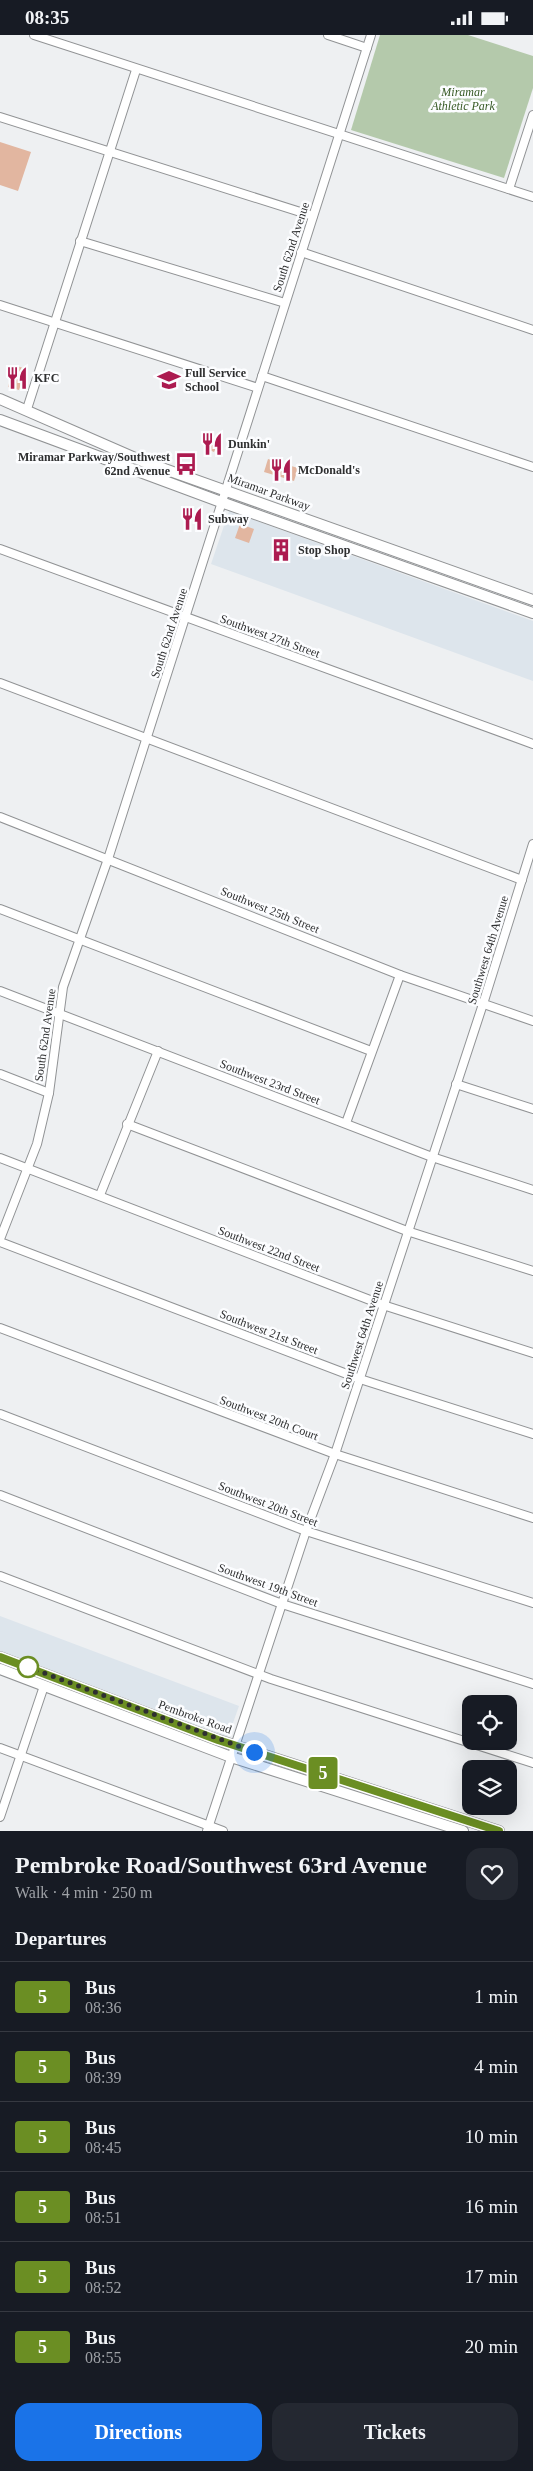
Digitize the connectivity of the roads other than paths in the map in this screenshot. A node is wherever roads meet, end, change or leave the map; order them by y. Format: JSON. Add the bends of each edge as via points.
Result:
{"nodes":[{"id":1,"x":34,"y":35,"type":"edge"},
{"id":2,"x":328,"y":35,"type":"edge"},
{"id":3,"x":371,"y":35,"type":"edge"},
{"id":4,"x":367,"y":48,"type":"junction"},
{"id":5,"x":136,"y":70,"type":"junction"},
{"id":6,"x":533,"y":116,"type":"edge"},
{"id":7,"x":0,"y":117,"type":"edge"},
{"id":8,"x":340,"y":133,"type":"junction"},
{"id":9,"x":108,"y":152,"type":"junction"},
{"id":10,"x":509,"y":189,"type":"junction"},
{"id":11,"x":533,"y":197,"type":"edge"},
{"id":12,"x":313,"y":216,"type":"junction"},
{"id":13,"x":80,"y":241,"type":"junction"},
{"id":14,"x":301,"y":252,"type":"junction"},
{"id":15,"x":285,"y":303,"type":"junction"},
{"id":16,"x":0,"y":305,"type":"edge"},
{"id":17,"x":53,"y":323,"type":"junction"},
{"id":18,"x":533,"y":330,"type":"edge"},
{"id":19,"x":262,"y":376,"type":"junction"},
{"id":20,"x":258,"y":388,"type":"junction"},
{"id":21,"x":0,"y":399,"type":"edge"},
{"id":22,"x":27,"y":409,"type":"junction"},
{"id":23,"x":0,"y":420,"type":"edge"},
{"id":24,"x":533,"y":467,"type":"edge"},
{"id":25,"x":225,"y":490,"type":"junction"},
{"id":26,"x":221,"y":502,"type":"junction"},
{"id":27,"x":0,"y":549,"type":"edge"},
{"id":28,"x":424,"y":573,"type":"junction"},
{"id":29,"x":470,"y":577,"type":"junction"},
{"id":30,"x":533,"y":600,"type":"edge"},
{"id":31,"x":533,"y":613,"type":"edge"},
{"id":32,"x":187,"y":617,"type":"junction"},
{"id":33,"x":0,"y":683,"type":"edge"},
{"id":34,"x":147,"y":739,"type":"junction"},
{"id":35,"x":533,"y":744,"type":"edge"},
{"id":36,"x":0,"y":817,"type":"edge"},
{"id":37,"x":533,"y":844,"type":"edge"},
{"id":38,"x":108,"y":859,"type":"junction"},
{"id":39,"x":522,"y":880,"type":"junction"},
{"id":40,"x":0,"y":909,"type":"edge"},
{"id":41,"x":78,"y":939,"type":"junction"},
{"id":42,"x":400,"y":975,"type":"junction"},
{"id":43,"x":0,"y":991,"type":"edge"},
{"id":44,"x":483,"y":1004,"type":"junction"},
{"id":45,"x":58,"y":1013,"type":"junction"},
{"id":46,"x":533,"y":1021,"type":"edge"},
{"id":47,"x":158,"y":1051,"type":"junction"},
{"id":48,"x":371,"y":1051,"type":"junction"},
{"id":49,"x":0,"y":1075,"type":"edge"},
{"id":50,"x":456,"y":1084,"type":"junction"},
{"id":51,"x":49,"y":1093,"type":"junction"},
{"id":52,"x":533,"y":1109,"type":"edge"},
{"id":53,"x":346,"y":1123,"type":"junction"},
{"id":54,"x":127,"y":1124,"type":"junction"},
{"id":55,"x":432,"y":1157,"type":"junction"},
{"id":56,"x":0,"y":1158,"type":"edge"},
{"id":57,"x":28,"y":1169,"type":"junction"},
{"id":58,"x":533,"y":1190,"type":"edge"},
{"id":59,"x":100,"y":1195,"type":"junction"},
{"id":60,"x":407,"y":1231,"type":"junction"},
{"id":61,"x":0,"y":1241,"type":"edge"},
{"id":62,"x":533,"y":1271,"type":"edge"},
{"id":63,"x":383,"y":1305,"type":"junction"},
{"id":64,"x":0,"y":1328,"type":"edge"},
{"id":65,"x":533,"y":1353,"type":"edge"},
{"id":66,"x":360,"y":1379,"type":"junction"},
{"id":67,"x":0,"y":1414,"type":"edge"},
{"id":68,"x":533,"y":1434,"type":"edge"},
{"id":69,"x":335,"y":1454,"type":"junction"},
{"id":70,"x":0,"y":1495,"type":"edge"},
{"id":71,"x":533,"y":1518,"type":"edge"},
{"id":72,"x":306,"y":1531,"type":"junction"},
{"id":73,"x":0,"y":1576,"type":"edge"},
{"id":74,"x":533,"y":1603,"type":"edge"},
{"id":75,"x":282,"y":1604,"type":"junction"},
{"id":76,"x":0,"y":1657,"type":"edge"},
{"id":77,"x":0,"y":1669,"type":"edge"},
{"id":78,"x":260,"y":1675,"type":"junction"},
{"id":79,"x":533,"y":1684,"type":"edge"},
{"id":80,"x":44,"y":1686,"type":"junction"},
{"id":81,"x":152,"y":1715,"type":"junction"},
{"id":82,"x":236,"y":1745,"type":"junction"},
{"id":83,"x":0,"y":1749,"type":"edge"},
{"id":84,"x":20,"y":1756,"type":"junction"},
{"id":85,"x":231,"y":1757,"type":"junction"},
{"id":86,"x":533,"y":1763,"type":"edge"},
{"id":87,"x":0,"y":1817,"type":"edge"},
{"id":88,"x":208,"y":1829,"type":"edge"},
{"id":89,"x":223,"y":1831,"type":"edge"},
{"id":90,"x":463,"y":1831,"type":"edge"},
{"id":91,"x":499,"y":1831,"type":"edge"}],
"edges":[{"from":1,"to":5,"type":"street"},
{"from":2,"to":4,"type":"street"},
{"from":3,"to":4,"type":"street","name":"South 62nd Avenue"},
{"from":4,"to":8,"type":"street","name":"South 62nd Avenue"},
{"from":5,"to":8,"type":"street"},
{"from":5,"to":9,"type":"street"},
{"from":6,"to":10,"type":"street"},
{"from":7,"to":9,"type":"street"},
{"from":8,"to":10,"type":"street"},
{"from":8,"to":12,"type":"street","name":"South 62nd Avenue"},
{"from":9,"to":12,"type":"street"},
{"from":9,"to":13,"type":"street"},
{"from":10,"to":11,"type":"street"},
{"from":12,"to":14,"type":"street","name":"South 62nd Avenue"},
{"from":13,"to":15,"type":"street"},
{"from":13,"to":17,"type":"street"},
{"from":14,"to":15,"type":"street","name":"South 62nd Avenue"},
{"from":14,"to":18,"type":"street"},
{"from":15,"to":19,"type":"street","name":"South 62nd Avenue"},
{"from":16,"to":17,"type":"street"},
{"from":17,"to":20,"type":"street"},
{"from":17,"to":22,"type":"street"},
{"from":19,"to":20,"type":"street","name":"South 62nd Avenue"},
{"from":19,"to":24,"type":"street"},
{"from":20,"to":25,"type":"street","name":"South 62nd Avenue"},
{"from":21,"to":22,"type":"main road","name":"Miramar Parkway"},
{"from":22,"to":25,"type":"main road","name":"Miramar Parkway","via":[[91,440]]},
{"from":23,"to":26,"type":"main road","name":"Miramar Parkway"},
{"from":25,"to":26,"type":"street","name":"South 62nd Avenue"},
{"from":25,"to":29,"type":"main road","name":"Miramar Parkway"},
{"from":26,"to":28,"type":"main road","name":"Miramar Parkway"},
{"from":26,"to":32,"type":"street","name":"South 62nd Avenue"},
{"from":27,"to":32,"type":"street","name":"Southwest 27th Street"},
{"from":28,"to":29,"type":"main road","via":[[436,570],[457,577]]},
{"from":28,"to":31,"type":"main road","name":"Miramar Parkway"},
{"from":29,"to":30,"type":"main road","name":"Miramar Parkway"},
{"from":32,"to":34,"type":"street","name":"South 62nd Avenue"},
{"from":32,"to":35,"type":"street","name":"Southwest 27th Street"},
{"from":33,"to":34,"type":"street"},
{"from":34,"to":38,"type":"street","name":"South 62nd Avenue"},
{"from":34,"to":39,"type":"street"},
{"from":36,"to":38,"type":"street","name":"Southwest 25th Street"},
{"from":37,"to":39,"type":"street","name":"Southwest 64th Avenue"},
{"from":38,"to":41,"type":"street","name":"South 62nd Avenue"},
{"from":38,"to":42,"type":"street","name":"Southwest 25th Street"},
{"from":39,"to":44,"type":"street","name":"Southwest 64th Avenue"},
{"from":40,"to":41,"type":"street"},
{"from":41,"to":45,"type":"street","name":"South 62nd Avenue"},
{"from":41,"to":48,"type":"street"},
{"from":42,"to":44,"type":"street","name":"Southwest 25th Street"},
{"from":42,"to":48,"type":"street"},
{"from":43,"to":45,"type":"street","name":"Southwest 23rd Street"},
{"from":44,"to":46,"type":"street","name":"Southwest 25th Street"},
{"from":44,"to":50,"type":"street","name":"Southwest 64th Avenue"},
{"from":45,"to":47,"type":"street","name":"Southwest 23rd Street"},
{"from":45,"to":51,"type":"street","name":"South 62nd Avenue"},
{"from":47,"to":53,"type":"street","name":"Southwest 23rd Street"},
{"from":47,"to":54,"type":"street"},
{"from":48,"to":53,"type":"street"},
{"from":49,"to":51,"type":"street"},
{"from":50,"to":52,"type":"street"},
{"from":50,"to":55,"type":"street","name":"Southwest 64th Avenue"},
{"from":51,"to":57,"type":"street","name":"South 62nd Avenue"},
{"from":53,"to":55,"type":"street","name":"Southwest 23rd Street"},
{"from":54,"to":59,"type":"street"},
{"from":54,"to":60,"type":"street"},
{"from":55,"to":58,"type":"street","name":"Southwest 23rd Street"},
{"from":55,"to":60,"type":"street","name":"Southwest 64th Avenue"},
{"from":56,"to":57,"type":"street","name":"Southwest 22nd Street"},
{"from":57,"to":59,"type":"street","name":"Southwest 22nd Street"},
{"from":57,"to":61,"type":"street","name":"South 62nd Avenue"},
{"from":59,"to":63,"type":"street","name":"Southwest 22nd Street"},
{"from":60,"to":62,"type":"street"},
{"from":60,"to":63,"type":"street","name":"Southwest 64th Avenue"},
{"from":61,"to":66,"type":"street","name":"Southwest 21st Street"},
{"from":63,"to":65,"type":"street","name":"Southwest 22nd Street"},
{"from":63,"to":66,"type":"street","name":"Southwest 64th Avenue"},
{"from":64,"to":69,"type":"street","name":"Southwest 20th Court"},
{"from":66,"to":68,"type":"street","name":"Southwest 21st Street"},
{"from":66,"to":69,"type":"street","name":"Southwest 64th Avenue"},
{"from":67,"to":72,"type":"street","name":"Southwest 20th Street"},
{"from":69,"to":71,"type":"street","name":"Southwest 20th Court"},
{"from":69,"to":72,"type":"street","name":"Southwest 64th Avenue"},
{"from":70,"to":75,"type":"street","name":"Southwest 19th Street"},
{"from":72,"to":74,"type":"street","name":"Southwest 20th Street"},
{"from":72,"to":75,"type":"street","name":"Southwest 64th Avenue"},
{"from":73,"to":78,"type":"street"},
{"from":75,"to":78,"type":"street","name":"Southwest 64th Avenue"},
{"from":75,"to":79,"type":"street","name":"Southwest 19th Street"},
{"from":76,"to":81,"type":"main road","name":"Pembroke Road"},
{"from":77,"to":80,"type":"main road","name":"Pembroke Road"},
{"from":78,"to":82,"type":"street","name":"Southwest 64th Avenue"},
{"from":78,"to":86,"type":"street"},
{"from":80,"to":81,"type":"main road","via":[[60,1684],[135,1712]]},
{"from":80,"to":84,"type":"street"},
{"from":80,"to":85,"type":"main road","name":"Pembroke Road"},
{"from":81,"to":82,"type":"main road","name":"Pembroke Road"},
{"from":82,"to":85,"type":"street","name":"Southwest 64th Avenue"},
{"from":82,"to":91,"type":"main road","name":"Pembroke Road"},
{"from":83,"to":84,"type":"street"},
{"from":84,"to":87,"type":"street"},
{"from":84,"to":88,"type":"street"},
{"from":85,"to":88,"type":"street","name":"Southwest 64th Avenue"},
{"from":85,"to":90,"type":"main road","name":"Pembroke Road"},
{"from":88,"to":89,"type":"street"}]}
